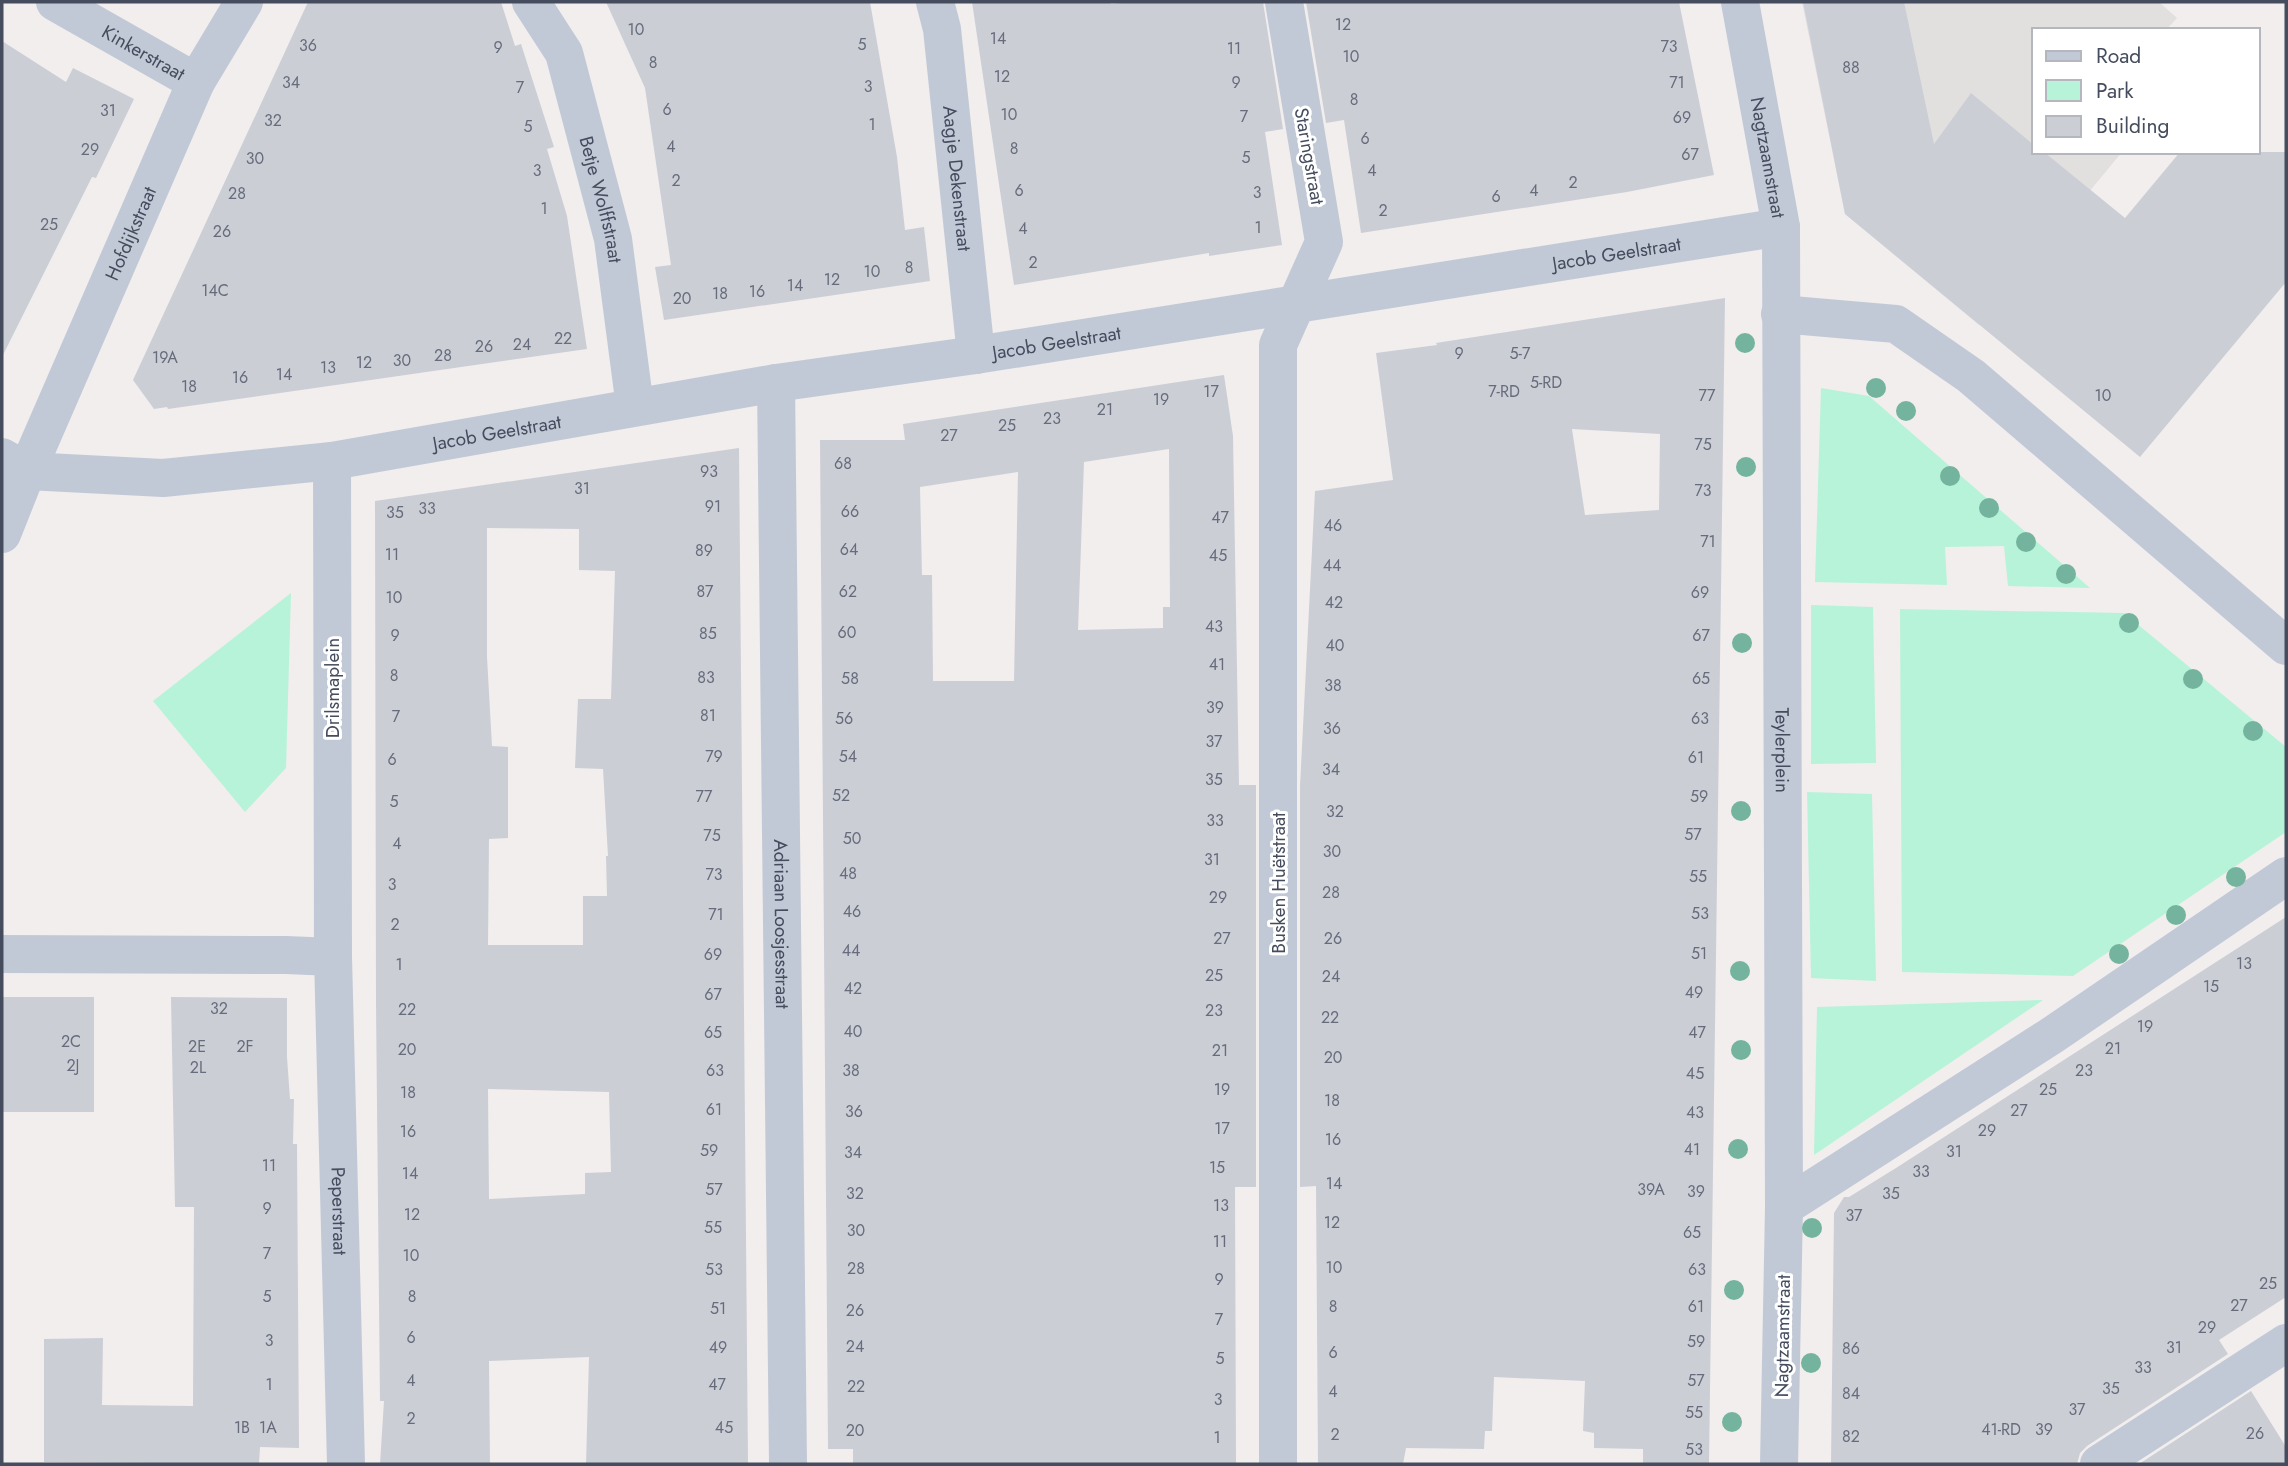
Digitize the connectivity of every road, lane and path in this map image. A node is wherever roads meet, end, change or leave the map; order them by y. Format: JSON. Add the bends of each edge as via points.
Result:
{"nodes":[{"id":1,"x":55,"y":2,"type":"edge"},
{"id":2,"x":244,"y":2,"type":"edge"},
{"id":3,"x":531,"y":2,"type":"edge"},
{"id":4,"x":935,"y":2,"type":"edge"},
{"id":5,"x":1284,"y":2,"type":"edge"},
{"id":6,"x":1740,"y":2,"type":"edge"},
{"id":7,"x":196,"y":82,"type":"junction"},
{"id":8,"x":1781,"y":227,"type":"junction"},
{"id":9,"x":1295,"y":305,"type":"junction"},
{"id":10,"x":1780,"y":314,"type":"junction"},
{"id":11,"x":976,"y":355,"type":"junction"},
{"id":12,"x":776,"y":383,"type":"junction"},
{"id":13,"x":635,"y":407,"type":"junction"},
{"id":14,"x":332,"y":461,"type":"junction"},
{"id":15,"x":14,"y":464,"type":"edge"},
{"id":16,"x":2,"y":534,"type":"edge"},
{"id":17,"x":2286,"y":646,"type":"edge"},
{"id":18,"x":2286,"y":876,"type":"edge"},
{"id":19,"x":2,"y":954,"type":"edge"},
{"id":20,"x":333,"y":957,"type":"junction"},
{"id":21,"x":1784,"y":1208,"type":"junction"},
{"id":22,"x":2286,"y":1343,"type":"edge"},
{"id":23,"x":346,"y":1464,"type":"edge"},
{"id":24,"x":788,"y":1464,"type":"edge"},
{"id":25,"x":1278,"y":1464,"type":"edge"},
{"id":26,"x":1779,"y":1464,"type":"edge"},
{"id":27,"x":2099,"y":1464,"type":"edge"}],
"edges":[{"from":1,"to":7,"type":"street","name":"Kinkerstraat"},
{"from":2,"to":7,"type":"street","name":"Hofdijkstraat"},
{"from":3,"to":13,"type":"street","name":"Betje Wolffstraat","via":[[564,53],[613,239]]},
{"from":4,"to":11,"type":"street","name":"Aagje Dekenstraat","via":[[942,29]]},
{"from":5,"to":9,"type":"street","name":"Staringstraat","via":[[1324,242]]},
{"from":6,"to":8,"type":"street","name":"Nagtzaamstraat"},
{"from":7,"to":15,"type":"street","name":"Hofdijkstraat"},
{"from":8,"to":9,"type":"street","name":"Jacob Geelstraat"},
{"from":8,"to":10,"type":"street","name":"Nagtzaamstraat"},
{"from":9,"to":11,"type":"street","name":"Jacob Geelstraat"},
{"from":9,"to":25,"type":"street","name":"Busken Huëtstraat","via":[[1278,345]]},
{"from":10,"to":17,"type":"street","via":[[1896,324],[1971,376]]},
{"from":10,"to":21,"type":"street","name":"Teylerplein"},
{"from":11,"to":12,"type":"street","name":"Jacob Geelstraat"},
{"from":12,"to":13,"type":"street","name":"Jacob Geelstraat"},
{"from":12,"to":24,"type":"street","name":"Adriaan Loosjesstraat"},
{"from":13,"to":14,"type":"street","name":"Jacob Geelstraat"},
{"from":14,"to":15,"type":"street","via":[[163,478]]},
{"from":14,"to":20,"type":"street","name":"Drilsmaplein"},
{"from":15,"to":16,"type":"street"},
{"from":18,"to":21,"type":"street","via":[[2051,1036]]},
{"from":19,"to":20,"type":"street"},
{"from":20,"to":23,"type":"street","name":"Peperstraat"},
{"from":21,"to":26,"type":"street","name":"Nagtzaamstraat"},
{"from":22,"to":27,"type":"street"}]}
